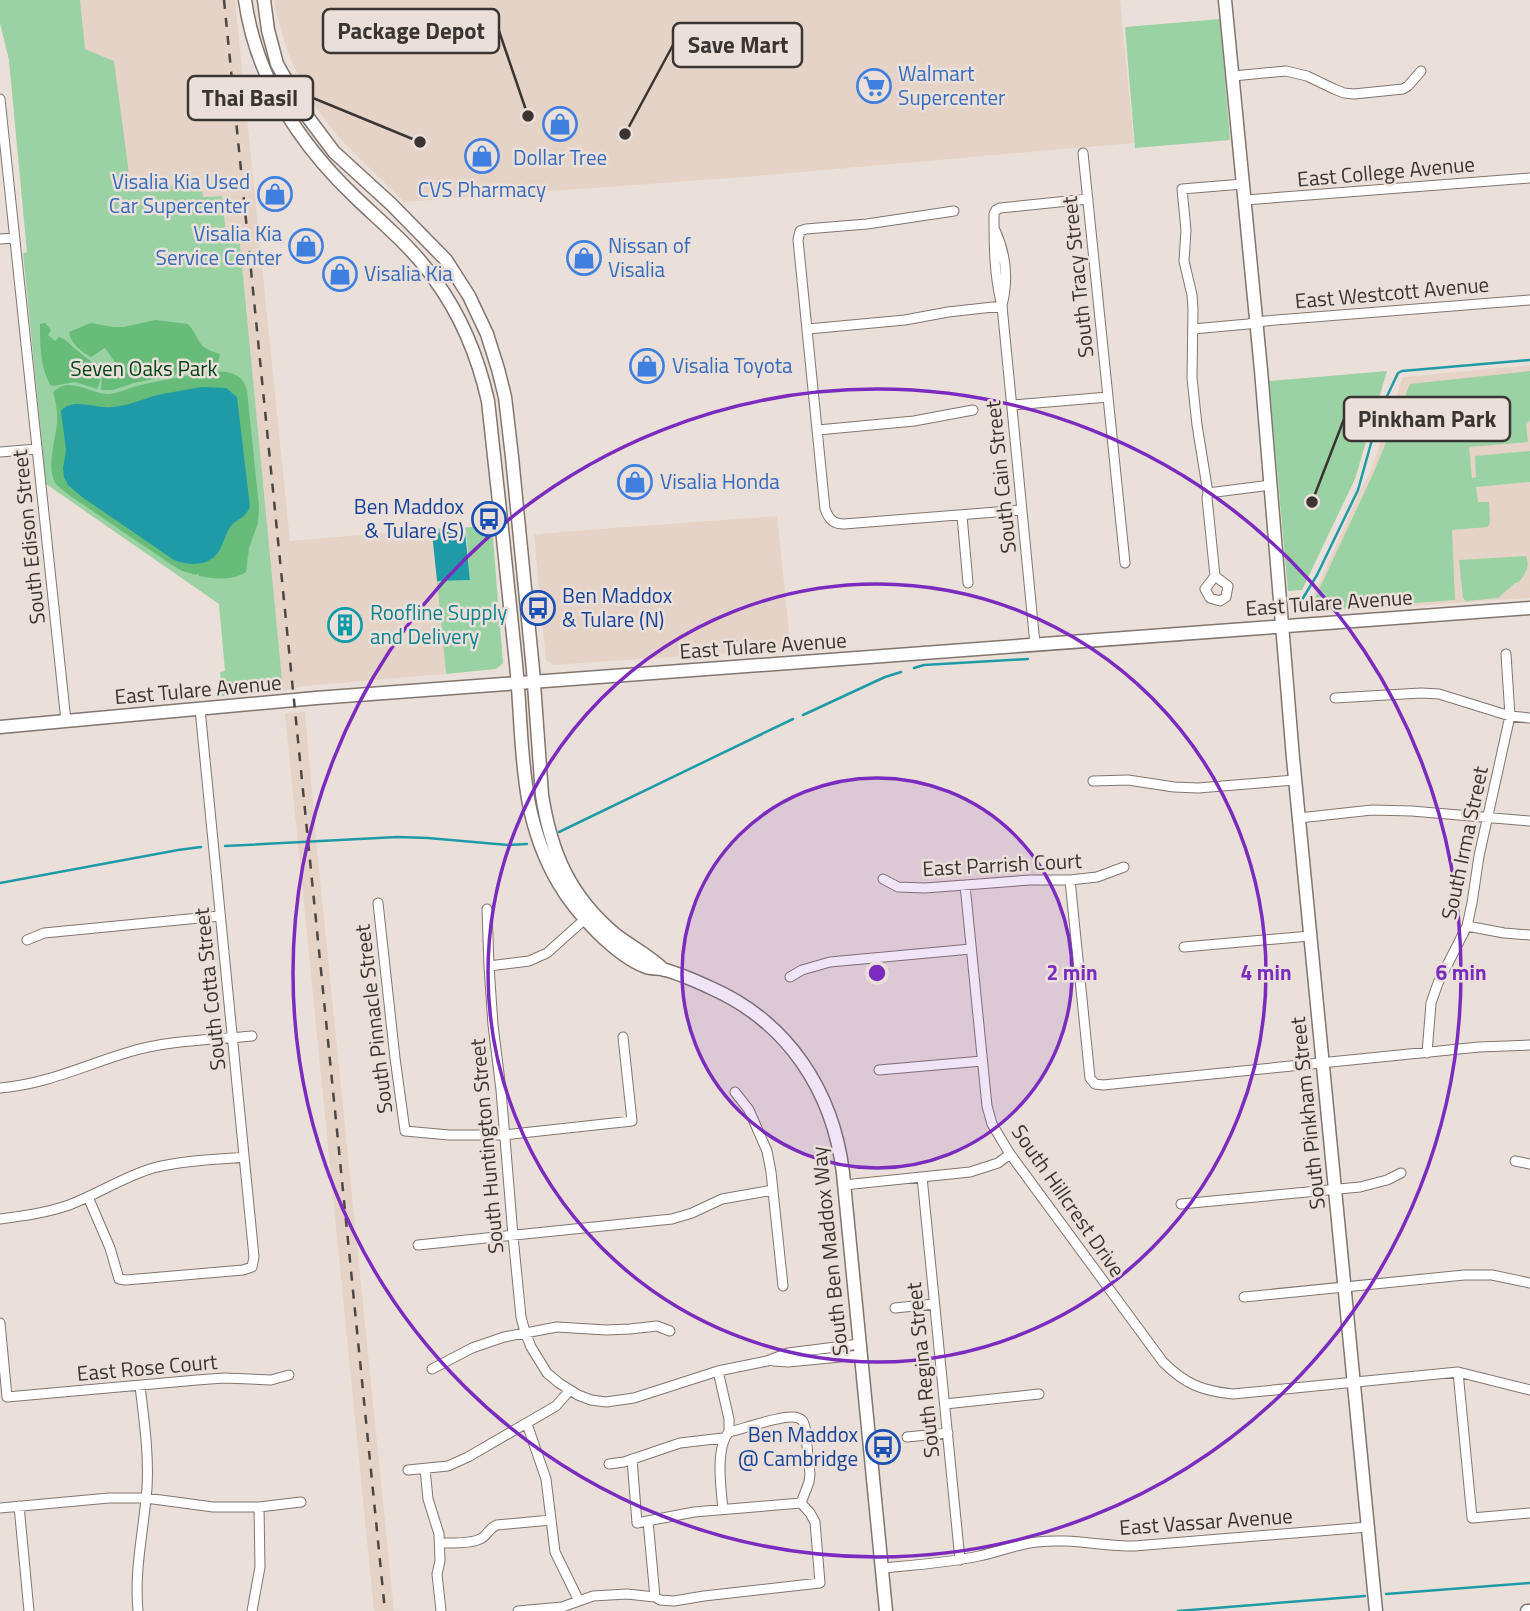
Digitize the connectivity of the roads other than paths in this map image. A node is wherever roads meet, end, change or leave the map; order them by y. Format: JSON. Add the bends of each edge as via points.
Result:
{"nodes":[{"id":1,"x":244,"y":0,"type":"edge"},
{"id":2,"x":264,"y":0,"type":"edge"},
{"id":3,"x":1225,"y":0,"type":"edge"},
{"id":4,"x":1420,"y":71,"type":"dead end"},
{"id":5,"x":1233,"y":76,"type":"junction"},
{"id":6,"x":0,"y":99,"type":"edge"},
{"id":7,"x":1,"y":123,"type":"edge"},
{"id":8,"x":1083,"y":153,"type":"dead end"},
{"id":9,"x":1530,"y":178,"type":"edge"},
{"id":10,"x":1243,"y":184,"type":"junction"},
{"id":11,"x":1087,"y":199,"type":"junction"},
{"id":12,"x":1244,"y":200,"type":"junction"},
{"id":13,"x":954,"y":211,"type":"dead end"},
{"id":14,"x":14,"y":238,"type":"junction"},
{"id":15,"x":0,"y":239,"type":"edge"},
{"id":16,"x":1530,"y":300,"type":"edge"},
{"id":17,"x":1002,"y":306,"type":"junction"},
{"id":18,"x":1256,"y":323,"type":"junction"},
{"id":19,"x":807,"y":329,"type":"junction"},
{"id":20,"x":1192,"y":329,"type":"junction"},
{"id":21,"x":473,"y":346,"type":"junction"},
{"id":22,"x":1108,"y":397,"type":"junction"},
{"id":23,"x":1012,"y":405,"type":"junction"},
{"id":24,"x":973,"y":410,"type":"dead end"},
{"id":25,"x":818,"y":430,"type":"junction"},
{"id":26,"x":510,"y":441,"type":"junction"},
{"id":27,"x":37,"y":449,"type":"junction"},
{"id":28,"x":0,"y":452,"type":"edge"},
{"id":29,"x":1271,"y":485,"type":"junction"},
{"id":30,"x":1208,"y":492,"type":"junction"},
{"id":31,"x":1022,"y":510,"type":"junction"},
{"id":32,"x":962,"y":516,"type":"junction"},
{"id":33,"x":1125,"y":563,"type":"dead end"},
{"id":34,"x":1215,"y":576,"type":"dead end"},
{"id":35,"x":968,"y":583,"type":"dead end"},
{"id":36,"x":1530,"y":608,"type":"edge"},
{"id":37,"x":1283,"y":626,"type":"junction"},
{"id":38,"x":1035,"y":644,"type":"junction"},
{"id":39,"x":1506,"y":654,"type":"dead end"},
{"id":40,"x":533,"y":682,"type":"junction"},
{"id":41,"x":517,"y":684,"type":"junction"},
{"id":42,"x":1335,"y":698,"type":"dead end"},
{"id":43,"x":200,"y":709,"type":"junction"},
{"id":44,"x":1510,"y":716,"type":"junction"},
{"id":45,"x":1530,"y":718,"type":"edge"},
{"id":46,"x":66,"y":721,"type":"junction"},
{"id":47,"x":0,"y":727,"type":"edge"},
{"id":48,"x":1295,"y":780,"type":"junction"},
{"id":49,"x":1093,"y":781,"type":"dead end"},
{"id":50,"x":1299,"y":818,"type":"junction"},
{"id":51,"x":1487,"y":818,"type":"junction"},
{"id":52,"x":1530,"y":821,"type":"edge"},
{"id":53,"x":1124,"y":867,"type":"dead end"},
{"id":54,"x":883,"y":879,"type":"dead end"},
{"id":55,"x":1070,"y":880,"type":"junction"},
{"id":56,"x":965,"y":885,"type":"junction"},
{"id":57,"x":378,"y":903,"type":"dead end"},
{"id":58,"x":487,"y":909,"type":"dead end"},
{"id":59,"x":220,"y":916,"type":"junction"},
{"id":60,"x":585,"y":919,"type":"junction"},
{"id":61,"x":1467,"y":926,"type":"junction"},
{"id":62,"x":1310,"y":936,"type":"junction"},
{"id":63,"x":1530,"y":936,"type":"edge"},
{"id":64,"x":27,"y":940,"type":"dead end"},
{"id":65,"x":1184,"y":947,"type":"dead end"},
{"id":66,"x":971,"y":949,"type":"junction"},
{"id":67,"x":489,"y":965,"type":"junction"},
{"id":68,"x":664,"y":970,"type":"junction"},
{"id":69,"x":790,"y":976,"type":"dead end"},
{"id":70,"x":252,"y":1036,"type":"dead end"},
{"id":71,"x":623,"y":1037,"type":"dead end"},
{"id":72,"x":232,"y":1038,"type":"junction"},
{"id":73,"x":1530,"y":1045,"type":"edge"},
{"id":74,"x":1427,"y":1053,"type":"junction"},
{"id":75,"x":982,"y":1060,"type":"junction"},
{"id":76,"x":1322,"y":1064,"type":"junction"},
{"id":77,"x":879,"y":1070,"type":"dead end"},
{"id":78,"x":0,"y":1088,"type":"edge"},
{"id":79,"x":735,"y":1092,"type":"dead end"},
{"id":80,"x":505,"y":1135,"type":"junction"},
{"id":81,"x":1010,"y":1154,"type":"junction"},
{"id":82,"x":244,"y":1157,"type":"junction"},
{"id":83,"x":1515,"y":1161,"type":"dead end"},
{"id":84,"x":1530,"y":1164,"type":"edge"},
{"id":85,"x":1401,"y":1173,"type":"dead end"},
{"id":86,"x":922,"y":1177,"type":"junction"},
{"id":87,"x":844,"y":1185,"type":"junction"},
{"id":88,"x":1335,"y":1189,"type":"junction"},
{"id":89,"x":773,"y":1190,"type":"junction"},
{"id":90,"x":88,"y":1197,"type":"junction"},
{"id":91,"x":1181,"y":1203,"type":"dead end"},
{"id":92,"x":0,"y":1219,"type":"edge"},
{"id":93,"x":513,"y":1236,"type":"junction"},
{"id":94,"x":418,"y":1245,"type":"dead end"},
{"id":95,"x":1530,"y":1283,"type":"edge"},
{"id":96,"x":783,"y":1286,"type":"dead end"},
{"id":97,"x":1345,"y":1287,"type":"junction"},
{"id":98,"x":1244,"y":1297,"type":"dead end"},
{"id":99,"x":934,"y":1304,"type":"junction"},
{"id":100,"x":895,"y":1308,"type":"dead end"},
{"id":101,"x":0,"y":1322,"type":"edge"},
{"id":102,"x":670,"y":1331,"type":"dead end"},
{"id":103,"x":525,"y":1332,"type":"junction"},
{"id":104,"x":860,"y":1349,"type":"junction"},
{"id":105,"x":432,"y":1369,"type":"dead end"},
{"id":106,"x":718,"y":1371,"type":"junction"},
{"id":107,"x":1458,"y":1372,"type":"junction"},
{"id":108,"x":289,"y":1375,"type":"dead end"},
{"id":109,"x":1354,"y":1382,"type":"junction"},
{"id":110,"x":140,"y":1386,"type":"junction"},
{"id":111,"x":570,"y":1390,"type":"junction"},
{"id":112,"x":1530,"y":1390,"type":"edge"},
{"id":113,"x":1039,"y":1394,"type":"dead end"},
{"id":114,"x":945,"y":1404,"type":"junction"},
{"id":115,"x":527,"y":1424,"type":"junction"},
{"id":116,"x":948,"y":1433,"type":"junction"},
{"id":117,"x":726,"y":1435,"type":"junction"},
{"id":118,"x":907,"y":1437,"type":"dead end"},
{"id":119,"x":632,"y":1459,"type":"junction"},
{"id":120,"x":609,"y":1464,"type":"dead end"},
{"id":121,"x":425,"y":1469,"type":"junction"},
{"id":122,"x":408,"y":1470,"type":"dead end"},
{"id":123,"x":146,"y":1498,"type":"junction"},
{"id":124,"x":301,"y":1502,"type":"dead end"},
{"id":125,"x":801,"y":1503,"type":"junction"},
{"id":126,"x":19,"y":1506,"type":"junction"},
{"id":127,"x":259,"y":1507,"type":"junction"},
{"id":128,"x":0,"y":1508,"type":"edge"},
{"id":129,"x":723,"y":1509,"type":"junction"},
{"id":130,"x":1530,"y":1513,"type":"edge"},
{"id":131,"x":551,"y":1520,"type":"junction"},
{"id":132,"x":648,"y":1521,"type":"junction"},
{"id":133,"x":1368,"y":1527,"type":"junction"},
{"id":134,"x":440,"y":1543,"type":"junction"},
{"id":135,"x":960,"y":1560,"type":"junction"},
{"id":136,"x":882,"y":1568,"type":"junction"},
{"id":137,"x":655,"y":1597,"type":"junction"},
{"id":138,"x":579,"y":1601,"type":"junction"},
{"id":139,"x":29,"y":1611,"type":"edge"},
{"id":140,"x":138,"y":1611,"type":"edge"},
{"id":141,"x":252,"y":1611,"type":"edge"},
{"id":142,"x":441,"y":1611,"type":"edge"},
{"id":143,"x":518,"y":1611,"type":"edge"},
{"id":144,"x":886,"y":1611,"type":"edge"},
{"id":145,"x":1376,"y":1611,"type":"edge"}],
"edges":[{"from":1,"to":21,"type":"street","name":"South Ben Maddox Way","via":[[260,60],[282,108],[332,174],[434,278]]},
{"from":2,"to":26,"type":"street","name":"South Ben Maddox Way","via":[[274,55],[304,113],[334,152],[446,260],[469,296],[498,369]]},
{"from":3,"to":5,"type":"street","name":"South Pinkham Street"},
{"from":4,"to":5,"type":"street","via":[[1403,89],[1354,94],[1286,71]]},
{"from":5,"to":10,"type":"street","name":"South Pinkham Street"},
{"from":6,"to":7,"type":"street","name":"South Edison Street"},
{"from":7,"to":14,"type":"street","name":"South Edison Street"},
{"from":8,"to":11,"type":"street","name":"South Tracy Street"},
{"from":9,"to":12,"type":"street","name":"East College Avenue"},
{"from":10,"to":12,"type":"street","name":"South Pinkham Street"},
{"from":10,"to":20,"type":"street","via":[[1182,189]]},
{"from":11,"to":17,"type":"street","name":"South Cain Street","via":[[996,210],[995,229],[1005,263]]},
{"from":11,"to":22,"type":"street","name":"South Tracy Street"},
{"from":12,"to":18,"type":"street","name":"South Pinkham Street"},
{"from":13,"to":19,"type":"street","via":[[800,231]]},
{"from":14,"to":15,"type":"street"},
{"from":14,"to":27,"type":"street","name":"South Edison Street"},
{"from":16,"to":18,"type":"street","name":"East Westcott Avenue"},
{"from":17,"to":19,"type":"street"},
{"from":17,"to":23,"type":"street","name":"South Cain Street"},
{"from":18,"to":20,"type":"street"},
{"from":18,"to":29,"type":"street","name":"South Pinkham Street"},
{"from":19,"to":25,"type":"street"},
{"from":20,"to":30,"type":"street","via":[[1192,378]]},
{"from":21,"to":26,"type":"street","via":[[485,355],[501,433]]},
{"from":21,"to":41,"type":"street","name":"South Ben Maddox Way","via":[[488,401]]},
{"from":22,"to":23,"type":"street"},
{"from":22,"to":33,"type":"street","name":"South Tracy Street"},
{"from":23,"to":31,"type":"street","name":"South Cain Street"},
{"from":24,"to":25,"type":"street"},
{"from":25,"to":32,"type":"street","via":[[825,509],[834,523]]},
{"from":26,"to":40,"type":"street","name":"South Ben Maddox Way"},
{"from":27,"to":28,"type":"street"},
{"from":27,"to":46,"type":"street","name":"South Edison Street"},
{"from":29,"to":30,"type":"street"},
{"from":29,"to":37,"type":"street","name":"South Pinkham Street"},
{"from":30,"to":34,"type":"street"},
{"from":31,"to":32,"type":"street"},
{"from":31,"to":38,"type":"street","name":"South Cain Street"},
{"from":32,"to":35,"type":"street"},
{"from":36,"to":37,"type":"street","name":"East Tulare Avenue"},
{"from":37,"to":38,"type":"street","name":"East Tulare Avenue"},
{"from":37,"to":48,"type":"street","name":"South Pinkham Street"},
{"from":38,"to":40,"type":"street","name":"East Tulare Avenue"},
{"from":39,"to":44,"type":"street","name":"South Irma Street"},
{"from":40,"to":41,"type":"street","name":"East Tulare Avenue"},
{"from":40,"to":68,"type":"street","name":"South Ben Maddox Way","via":[[542,795],[558,860],[596,915]]},
{"from":41,"to":43,"type":"street","name":"East Tulare Avenue"},
{"from":41,"to":60,"type":"street","name":"South Ben Maddox Way","via":[[530,814],[554,874]]},
{"from":42,"to":44,"type":"street","via":[[1439,694]]},
{"from":43,"to":46,"type":"street","name":"East Tulare Avenue"},
{"from":43,"to":59,"type":"street","name":"South Cotta Street"},
{"from":44,"to":45,"type":"street"},
{"from":44,"to":51,"type":"street","name":"South Irma Street"},
{"from":46,"to":47,"type":"street","name":"East Tulare Avenue"},
{"from":48,"to":49,"type":"street","via":[[1198,788]]},
{"from":48,"to":50,"type":"street","name":"South Pinkham Street"},
{"from":50,"to":51,"type":"street","via":[[1372,810]]},
{"from":50,"to":62,"type":"street","name":"South Pinkham Street"},
{"from":51,"to":52,"type":"street"},
{"from":51,"to":61,"type":"street","name":"South Irma Street"},
{"from":53,"to":55,"type":"street","name":"East Parrish Court"},
{"from":54,"to":56,"type":"street","name":"East Parrish Court","via":[[898,887]]},
{"from":55,"to":56,"type":"street","name":"East Parrish Court"},
{"from":55,"to":76,"type":"street","via":[[1090,1078],[1095,1084]]},
{"from":56,"to":66,"type":"street","name":"South Hillcrest Drive"},
{"from":57,"to":80,"type":"street","name":"South Pinnacle Street","via":[[405,1131]]},
{"from":58,"to":67,"type":"street","name":"South Huntington Street"},
{"from":59,"to":64,"type":"street","via":[[44,933]]},
{"from":59,"to":72,"type":"street","name":"South Cotta Street"},
{"from":60,"to":67,"type":"street","via":[[547,953],[529,961]]},
{"from":60,"to":68,"type":"street","name":"South Ben Maddox Way","via":[[631,958]]},
{"from":61,"to":63,"type":"street"},
{"from":61,"to":74,"type":"street","name":"South Irma Street","via":[[1431,1003]]},
{"from":62,"to":65,"type":"street"},
{"from":62,"to":76,"type":"street","name":"South Pinkham Street"},
{"from":66,"to":69,"type":"street","via":[[830,962]]},
{"from":66,"to":75,"type":"street","name":"South Hillcrest Drive"},
{"from":67,"to":80,"type":"street","name":"South Huntington Street"},
{"from":68,"to":87,"type":"street","name":"South Ben Maddox Way","via":[[743,1005],[793,1050],[828,1108]]},
{"from":70,"to":72,"type":"street"},
{"from":71,"to":80,"type":"street","via":[[632,1121]]},
{"from":72,"to":78,"type":"street","via":[[140,1049],[40,1082]]},
{"from":72,"to":82,"type":"street","name":"South Cotta Street"},
{"from":73,"to":74,"type":"street"},
{"from":74,"to":76,"type":"street"},
{"from":75,"to":77,"type":"street"},
{"from":75,"to":81,"type":"street","name":"South Hillcrest Drive","via":[[992,1124]]},
{"from":76,"to":88,"type":"street","name":"South Pinkham Street"},
{"from":79,"to":89,"type":"street","via":[[759,1130]]},
{"from":80,"to":93,"type":"street","name":"South Huntington Street"},
{"from":81,"to":86,"type":"street","via":[[970,1172]]},
{"from":81,"to":109,"type":"street","name":"South Hillcrest Drive","via":[[1177,1376],[1211,1392],[1233,1395]]},
{"from":82,"to":90,"type":"street","via":[[153,1168]]},
{"from":82,"to":90,"type":"street","name":"South Cotta Street","via":[[254,1257],[252,1267],[243,1270],[119,1279]]},
{"from":83,"to":84,"type":"street"},
{"from":85,"to":88,"type":"street","via":[[1360,1187]]},
{"from":86,"to":87,"type":"street"},
{"from":86,"to":99,"type":"street","name":"South Regina Street"},
{"from":87,"to":104,"type":"street","name":"South Ben Maddox Way"},
{"from":88,"to":91,"type":"street"},
{"from":88,"to":97,"type":"street","name":"South Pinkham Street"},
{"from":89,"to":93,"type":"street","via":[[722,1199],[671,1219]]},
{"from":89,"to":96,"type":"street"},
{"from":90,"to":92,"type":"street","via":[[44,1212]]},
{"from":93,"to":94,"type":"street"},
{"from":93,"to":103,"type":"street","name":"South Huntington Street"},
{"from":95,"to":97,"type":"street","via":[[1464,1275]]},
{"from":97,"to":98,"type":"street"},
{"from":97,"to":109,"type":"street","name":"South Pinkham Street"},
{"from":99,"to":100,"type":"street"},
{"from":99,"to":114,"type":"street","name":"South Regina Street"},
{"from":101,"to":110,"type":"street","name":"East Rose Court","via":[[7,1397]]},
{"from":102,"to":103,"type":"street","via":[[657,1326],[557,1327]]},
{"from":103,"to":105,"type":"street","via":[[472,1348]]},
{"from":103,"to":111,"type":"street","name":"South Huntington Street","via":[[547,1373]]},
{"from":104,"to":106,"type":"street","via":[[800,1350]]},
{"from":104,"to":136,"type":"street","name":"South Ben Maddox Way"},
{"from":106,"to":111,"type":"street","via":[[606,1402]]},
{"from":106,"to":117,"type":"street","via":[[729,1419]]},
{"from":107,"to":109,"type":"street"},
{"from":107,"to":112,"type":"street"},
{"from":107,"to":130,"type":"street","via":[[1472,1518]]},
{"from":108,"to":110,"type":"street","name":"East Rose Court","via":[[271,1380],[224,1378]]},
{"from":109,"to":133,"type":"street","name":"South Pinkham Street"},
{"from":110,"to":123,"type":"street","via":[[147,1450]]},
{"from":111,"to":115,"type":"street","via":[[556,1406]]},
{"from":113,"to":114,"type":"street"},
{"from":114,"to":116,"type":"street","name":"South Regina Street"},
{"from":115,"to":121,"type":"street","via":[[448,1466]]},
{"from":115,"to":131,"type":"street","via":[[546,1479]]},
{"from":116,"to":118,"type":"street"},
{"from":116,"to":135,"type":"street","name":"South Regina Street"},
{"from":117,"to":119,"type":"street","via":[[680,1443]]},
{"from":117,"to":125,"type":"street","via":[[775,1419],[796,1416],[803,1420],[810,1482]]},
{"from":117,"to":129,"type":"street","via":[[720,1475]]},
{"from":119,"to":120,"type":"street"},
{"from":119,"to":132,"type":"street","via":[[637,1523]]},
{"from":121,"to":122,"type":"street"},
{"from":121,"to":134,"type":"street"},
{"from":123,"to":126,"type":"street"},
{"from":123,"to":127,"type":"street","via":[[213,1507]]},
{"from":123,"to":140,"type":"street","via":[[137,1575]]},
{"from":124,"to":127,"type":"street"},
{"from":125,"to":129,"type":"street"},
{"from":125,"to":137,"type":"street","via":[[815,1522],[820,1583],[674,1601]]},
{"from":126,"to":128,"type":"street"},
{"from":126,"to":139,"type":"street"},
{"from":127,"to":141,"type":"street","via":[[260,1567]]},
{"from":129,"to":132,"type":"street"},
{"from":131,"to":134,"type":"street","via":[[497,1525],[478,1541]]},
{"from":131,"to":138,"type":"street","via":[[555,1552]]},
{"from":132,"to":137,"type":"street"},
{"from":133,"to":135,"type":"street","name":"East Vassar Avenue","via":[[1134,1546],[1035,1542]]},
{"from":133,"to":145,"type":"street","name":"South Pinkham Street"},
{"from":134,"to":142,"type":"street"},
{"from":135,"to":136,"type":"street","name":"East Vassar Avenue"},
{"from":136,"to":144,"type":"street","name":"South Ben Maddox Way"},
{"from":137,"to":138,"type":"street","via":[[627,1594]]},
{"from":138,"to":143,"type":"street"}]}
